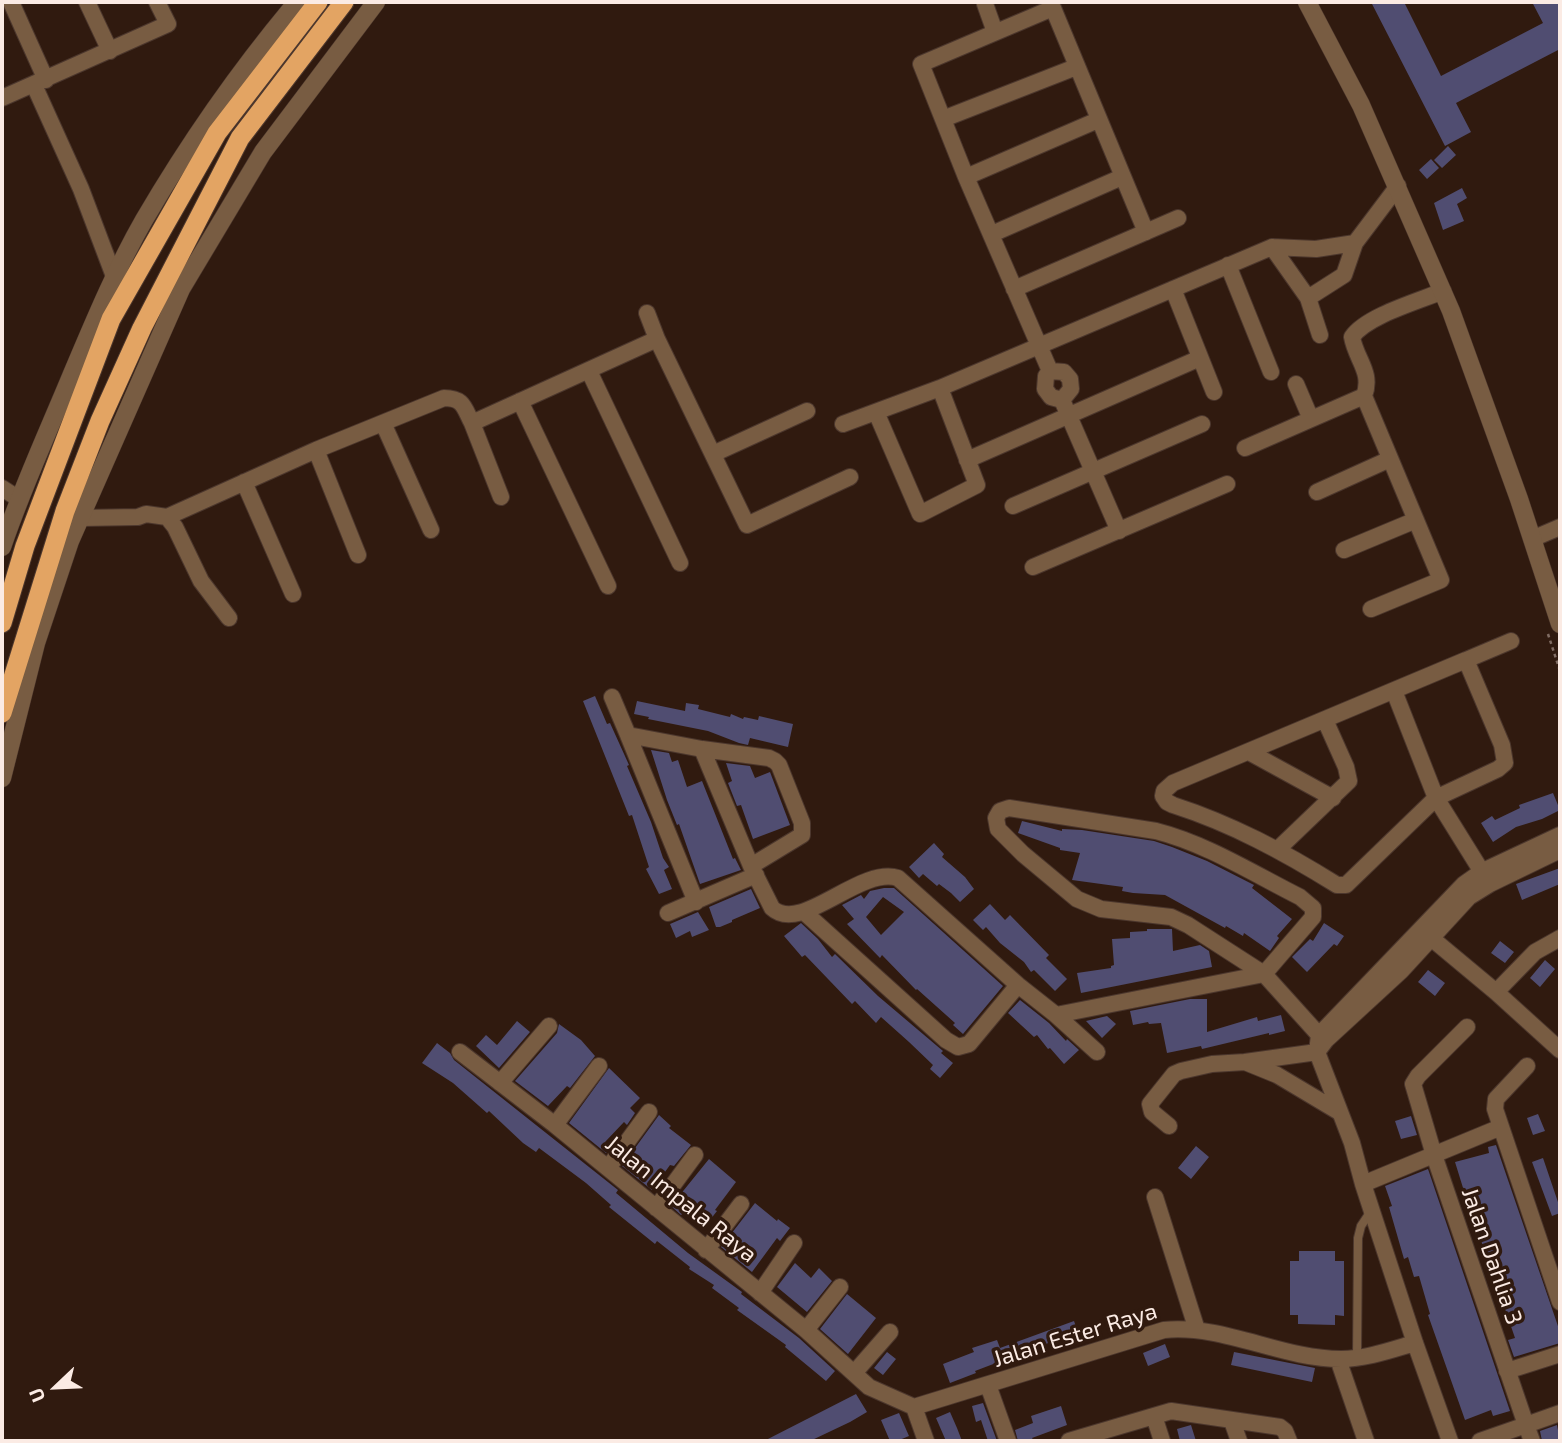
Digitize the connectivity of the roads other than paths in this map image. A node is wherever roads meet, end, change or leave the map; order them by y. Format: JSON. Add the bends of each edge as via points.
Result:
{"nodes":[{"id":1,"x":11,"y":2,"type":"edge"},
{"id":2,"x":87,"y":2,"type":"edge"},
{"id":3,"x":156,"y":2,"type":"edge"},
{"id":4,"x":297,"y":2,"type":"edge"},
{"id":5,"x":317,"y":2,"type":"edge"},
{"id":6,"x":344,"y":2,"type":"edge"},
{"id":7,"x":376,"y":2,"type":"edge"},
{"id":8,"x":1307,"y":2,"type":"edge"},
{"id":9,"x":985,"y":4,"type":"dead end"},
{"id":10,"x":995,"y":32,"type":"junction"},
{"id":11,"x":110,"y":51,"type":"junction"},
{"id":12,"x":1076,"y":67,"type":"junction"},
{"id":13,"x":40,"y":82,"type":"junction"},
{"id":14,"x":2,"y":98,"type":"edge"},
{"id":15,"x":943,"y":120,"type":"junction"},
{"id":16,"x":1098,"y":120,"type":"junction"},
{"id":17,"x":966,"y":177,"type":"junction"},
{"id":18,"x":1122,"y":177,"type":"junction"},
{"id":19,"x":1398,"y":186,"type":"junction"},
{"id":20,"x":1178,"y":218,"type":"dead end"},
{"id":21,"x":1146,"y":232,"type":"junction"},
{"id":22,"x":992,"y":234,"type":"junction"},
{"id":23,"x":1355,"y":243,"type":"junction"},
{"id":24,"x":1272,"y":247,"type":"junction"},
{"id":25,"x":1228,"y":265,"type":"junction"},
{"id":26,"x":115,"y":279,"type":"junction"},
{"id":27,"x":1014,"y":289,"type":"junction"},
{"id":28,"x":1173,"y":289,"type":"junction"},
{"id":29,"x":1443,"y":291,"type":"junction"},
{"id":30,"x":1308,"y":298,"type":"junction"},
{"id":31,"x":647,"y":313,"type":"dead end"},
{"id":32,"x":1320,"y":335,"type":"dead end"},
{"id":33,"x":657,"y":339,"type":"junction"},
{"id":34,"x":1039,"y":346,"type":"junction"},
{"id":35,"x":1200,"y":358,"type":"junction"},
{"id":36,"x":589,"y":371,"type":"junction"},
{"id":37,"x":1271,"y":372,"type":"dead end"},
{"id":38,"x":1296,"y":384,"type":"dead end"},
{"id":39,"x":940,"y":388,"type":"junction"},
{"id":40,"x":1213,"y":392,"type":"dead end"},
{"id":41,"x":1364,"y":396,"type":"junction"},
{"id":42,"x":520,"y":401,"type":"junction"},
{"id":43,"x":1065,"y":407,"type":"junction"},
{"id":44,"x":807,"y":411,"type":"dead end"},
{"id":45,"x":876,"y":412,"type":"junction"},
{"id":46,"x":1311,"y":419,"type":"junction"},
{"id":47,"x":383,"y":423,"type":"junction"},
{"id":48,"x":472,"y":423,"type":"junction"},
{"id":49,"x":1202,"y":424,"type":"dead end"},
{"id":50,"x":843,"y":425,"type":"dead end"},
{"id":51,"x":1245,"y":448,"type":"dead end"},
{"id":52,"x":316,"y":450,"type":"junction"},
{"id":53,"x":713,"y":454,"type":"junction"},
{"id":54,"x":1390,"y":459,"type":"junction"},
{"id":55,"x":967,"y":460,"type":"junction"},
{"id":56,"x":1092,"y":472,"type":"junction"},
{"id":57,"x":850,"y":477,"type":"dead end"},
{"id":58,"x":244,"y":482,"type":"junction"},
{"id":59,"x":1227,"y":484,"type":"dead end"},
{"id":60,"x":2,"y":488,"type":"edge"},
{"id":61,"x":1317,"y":492,"type":"dead end"},
{"id":62,"x":501,"y":497,"type":"dead end"},
{"id":63,"x":19,"y":499,"type":"junction"},
{"id":64,"x":1013,"y":506,"type":"dead end"},
{"id":65,"x":167,"y":517,"type":"junction"},
{"id":66,"x":80,"y":518,"type":"junction"},
{"id":67,"x":1416,"y":520,"type":"junction"},
{"id":68,"x":1560,"y":527,"type":"edge"},
{"id":69,"x":431,"y":530,"type":"dead end"},
{"id":70,"x":1119,"y":531,"type":"junction"},
{"id":71,"x":1532,"y":539,"type":"junction"},
{"id":72,"x":2,"y":547,"type":"edge"},
{"id":73,"x":1344,"y":550,"type":"dead end"},
{"id":74,"x":359,"y":555,"type":"dead end"},
{"id":75,"x":680,"y":563,"type":"dead end"},
{"id":76,"x":1033,"y":567,"type":"dead end"},
{"id":77,"x":608,"y":586,"type":"dead end"},
{"id":78,"x":293,"y":594,"type":"dead end"},
{"id":79,"x":1371,"y":609,"type":"dead end"},
{"id":80,"x":229,"y":618,"type":"dead end"},
{"id":81,"x":2,"y":623,"type":"edge"},
{"id":82,"x":1560,"y":624,"type":"edge"},
{"id":83,"x":1511,"y":641,"type":"dead end"},
{"id":84,"x":1466,"y":660,"type":"junction"},
{"id":85,"x":1394,"y":691,"type":"junction"},
{"id":86,"x":612,"y":697,"type":"dead end"},
{"id":87,"x":2,"y":713,"type":"edge"},
{"id":88,"x":1325,"y":720,"type":"junction"},
{"id":89,"x":628,"y":735,"type":"junction"},
{"id":90,"x":702,"y":749,"type":"junction"},
{"id":91,"x":1249,"y":751,"type":"junction"},
{"id":92,"x":2,"y":778,"type":"edge"},
{"id":93,"x":1333,"y":798,"type":"junction"},
{"id":94,"x":1436,"y":798,"type":"junction"},
{"id":95,"x":1560,"y":835,"type":"edge"},
{"id":96,"x":1278,"y":849,"type":"junction"},
{"id":97,"x":1560,"y":850,"type":"edge"},
{"id":98,"x":754,"y":871,"type":"junction"},
{"id":99,"x":1486,"y":878,"type":"junction"},
{"id":100,"x":695,"y":902,"type":"junction"},
{"id":101,"x":804,"y":912,"type":"junction"},
{"id":102,"x":668,"y":914,"type":"dead end"},
{"id":103,"x":1430,"y":937,"type":"junction"},
{"id":104,"x":1560,"y":938,"type":"edge"},
{"id":105,"x":1396,"y":967,"type":"junction"},
{"id":106,"x":1264,"y":974,"type":"junction"},
{"id":107,"x":1018,"y":985,"type":"junction"},
{"id":108,"x":1496,"y":992,"type":"junction"},
{"id":109,"x":1056,"y":1015,"type":"junction"},
{"id":110,"x":549,"y":1026,"type":"dead end"},
{"id":111,"x":1467,"y":1027,"type":"dead end"},
{"id":112,"x":1321,"y":1042,"type":"junction"},
{"id":113,"x":1557,"y":1043,"type":"edge"},
{"id":114,"x":460,"y":1052,"type":"dead end"},
{"id":115,"x":1097,"y":1052,"type":"dead end"},
{"id":116,"x":1245,"y":1062,"type":"junction"},
{"id":117,"x":599,"y":1066,"type":"dead end"},
{"id":118,"x":1527,"y":1066,"type":"dead end"},
{"id":119,"x":500,"y":1083,"type":"junction"},
{"id":120,"x":649,"y":1112,"type":"dead end"},
{"id":121,"x":1339,"y":1112,"type":"junction"},
{"id":122,"x":555,"y":1125,"type":"junction"},
{"id":123,"x":1169,"y":1126,"type":"dead end"},
{"id":124,"x":1501,"y":1127,"type":"junction"},
{"id":125,"x":695,"y":1155,"type":"dead end"},
{"id":126,"x":1434,"y":1155,"type":"junction"},
{"id":127,"x":608,"y":1168,"type":"junction"},
{"id":128,"x":1363,"y":1184,"type":"junction"},
{"id":129,"x":1155,"y":1197,"type":"dead end"},
{"id":130,"x":740,"y":1204,"type":"dead end"},
{"id":131,"x":656,"y":1208,"type":"junction"},
{"id":132,"x":1372,"y":1210,"type":"junction"},
{"id":133,"x":794,"y":1243,"type":"dead end"},
{"id":134,"x":706,"y":1250,"type":"junction"},
{"id":135,"x":841,"y":1287,"type":"dead end"},
{"id":136,"x":760,"y":1293,"type":"junction"},
{"id":137,"x":1560,"y":1302,"type":"edge"},
{"id":138,"x":806,"y":1330,"type":"junction"},
{"id":139,"x":1197,"y":1330,"type":"junction"},
{"id":140,"x":890,"y":1332,"type":"dead end"},
{"id":141,"x":1415,"y":1343,"type":"junction"},
{"id":142,"x":1560,"y":1354,"type":"edge"},
{"id":143,"x":1357,"y":1358,"type":"junction"},
{"id":144,"x":1338,"y":1359,"type":"junction"},
{"id":145,"x":1507,"y":1371,"type":"junction"},
{"id":146,"x":855,"y":1373,"type":"junction"},
{"id":147,"x":988,"y":1385,"type":"junction"},
{"id":148,"x":914,"y":1407,"type":"junction"},
{"id":149,"x":1560,"y":1413,"type":"edge"},
{"id":150,"x":1154,"y":1416,"type":"junction"},
{"id":151,"x":1232,"y":1421,"type":"junction"},
{"id":152,"x":1526,"y":1425,"type":"junction"},
{"id":153,"x":1077,"y":1440,"type":"edge"},
{"id":154,"x":926,"y":1441,"type":"edge"},
{"id":155,"x":1008,"y":1441,"type":"edge"},
{"id":156,"x":1162,"y":1441,"type":"edge"},
{"id":157,"x":1239,"y":1441,"type":"edge"},
{"id":158,"x":1289,"y":1441,"type":"edge"},
{"id":159,"x":1366,"y":1441,"type":"edge"},
{"id":160,"x":1450,"y":1441,"type":"edge"},
{"id":161,"x":1480,"y":1441,"type":"edge"},
{"id":162,"x":1532,"y":1441,"type":"edge"}],
"edges":[{"from":1,"to":13,"type":"street"},
{"from":2,"to":11,"type":"street"},
{"from":3,"to":11,"type":"street","via":[[168,24]]},
{"from":4,"to":26,"type":"street","via":[[202,126]]},
{"from":5,"to":81,"type":"highway","via":[[217,133],[111,319],[34,521]]},
{"from":6,"to":87,"type":"highway","via":[[240,138],[142,328],[65,511]]},
{"from":7,"to":66,"type":"street","via":[[264,152],[181,289]]},
{"from":8,"to":19,"type":"street"},
{"from":9,"to":10,"type":"street"},
{"from":10,"to":12,"type":"street","via":[[1053,8]]},
{"from":10,"to":15,"type":"street","via":[[921,64]]},
{"from":11,"to":13,"type":"street"},
{"from":12,"to":15,"type":"street"},
{"from":12,"to":16,"type":"street"},
{"from":13,"to":14,"type":"street"},
{"from":13,"to":26,"type":"street"},
{"from":15,"to":17,"type":"street"},
{"from":16,"to":17,"type":"street"},
{"from":16,"to":18,"type":"street"},
{"from":17,"to":22,"type":"street"},
{"from":18,"to":21,"type":"street"},
{"from":18,"to":22,"type":"street"},
{"from":19,"to":23,"type":"street"},
{"from":19,"to":29,"type":"street"},
{"from":20,"to":21,"type":"street"},
{"from":21,"to":27,"type":"street"},
{"from":22,"to":27,"type":"street"},
{"from":23,"to":24,"type":"street","via":[[1316,249]]},
{"from":23,"to":30,"type":"street","via":[[1344,275]]},
{"from":24,"to":25,"type":"street"},
{"from":24,"to":30,"type":"street"},
{"from":25,"to":28,"type":"street"},
{"from":25,"to":37,"type":"street"},
{"from":26,"to":63,"type":"street"},
{"from":27,"to":34,"type":"street"},
{"from":28,"to":34,"type":"street"},
{"from":28,"to":35,"type":"street"},
{"from":29,"to":41,"type":"street","via":[[1356,331],[1353,345],[1368,384]]},
{"from":29,"to":71,"type":"street"},
{"from":30,"to":32,"type":"street"},
{"from":31,"to":33,"type":"street"},
{"from":33,"to":36,"type":"street"},
{"from":33,"to":53,"type":"street"},
{"from":34,"to":39,"type":"street"},
{"from":34,"to":43,"type":"street","via":[[1050,370],[1045,389]]},
{"from":35,"to":40,"type":"street"},
{"from":35,"to":43,"type":"street"},
{"from":36,"to":42,"type":"street"},
{"from":36,"to":75,"type":"street"},
{"from":38,"to":46,"type":"street"},
{"from":39,"to":45,"type":"street"},
{"from":39,"to":55,"type":"street"},
{"from":41,"to":46,"type":"street"},
{"from":41,"to":54,"type":"street"},
{"from":42,"to":48,"type":"street"},
{"from":42,"to":77,"type":"street"},
{"from":43,"to":55,"type":"street"},
{"from":43,"to":56,"type":"street"},
{"from":44,"to":53,"type":"street"},
{"from":45,"to":50,"type":"street"},
{"from":45,"to":55,"type":"street","via":[[920,514],[977,485]]},
{"from":46,"to":51,"type":"street"},
{"from":47,"to":48,"type":"street","via":[[444,398],[460,401]]},
{"from":47,"to":52,"type":"street"},
{"from":47,"to":69,"type":"street"},
{"from":48,"to":62,"type":"street"},
{"from":49,"to":56,"type":"street"},
{"from":52,"to":58,"type":"street"},
{"from":52,"to":74,"type":"street"},
{"from":53,"to":57,"type":"street","via":[[747,524]]},
{"from":54,"to":61,"type":"street"},
{"from":54,"to":67,"type":"street"},
{"from":56,"to":64,"type":"street"},
{"from":56,"to":70,"type":"street"},
{"from":58,"to":65,"type":"street"},
{"from":58,"to":78,"type":"street"},
{"from":59,"to":70,"type":"street"},
{"from":60,"to":63,"type":"street"},
{"from":63,"to":72,"type":"street"},
{"from":65,"to":66,"type":"street"},
{"from":65,"to":80,"type":"street","via":[[201,581]]},
{"from":66,"to":92,"type":"street","via":[[36,643]]},
{"from":67,"to":73,"type":"street"},
{"from":67,"to":79,"type":"street","via":[[1441,580]]},
{"from":68,"to":71,"type":"street"},
{"from":70,"to":76,"type":"street"},
{"from":71,"to":82,"type":"street"},
{"from":83,"to":84,"type":"street"},
{"from":84,"to":85,"type":"street"},
{"from":84,"to":94,"type":"street","via":[[1506,761]]},
{"from":85,"to":88,"type":"street"},
{"from":85,"to":94,"type":"street"},
{"from":86,"to":89,"type":"street"},
{"from":88,"to":91,"type":"street"},
{"from":88,"to":93,"type":"street","via":[[1349,775],[1348,784]]},
{"from":89,"to":90,"type":"street"},
{"from":89,"to":100,"type":"street"},
{"from":90,"to":98,"type":"street"},
{"from":90,"to":98,"type":"street","via":[[769,758],[779,765],[802,823],[802,835]]},
{"from":91,"to":93,"type":"street"},
{"from":91,"to":96,"type":"street","via":[[1173,783],[1163,796],[1173,805]]},
{"from":93,"to":96,"type":"street"},
{"from":94,"to":96,"type":"street","via":[[1346,885],[1337,885]]},
{"from":94,"to":99,"type":"street"},
{"from":95,"to":99,"type":"street"},
{"from":97,"to":99,"type":"street"},
{"from":98,"to":100,"type":"street"},
{"from":98,"to":101,"type":"street","via":[[772,908],[785,916]]},
{"from":99,"to":103,"type":"street"},
{"from":99,"to":105,"type":"street","via":[[1464,884]]},
{"from":100,"to":102,"type":"street"},
{"from":101,"to":107,"type":"street","via":[[873,878],[898,878]]},
{"from":101,"to":107,"type":"street","via":[[958,1047],[969,1044]]},
{"from":103,"to":105,"type":"street"},
{"from":103,"to":108,"type":"street"},
{"from":104,"to":108,"type":"street","via":[[1535,951]]},
{"from":105,"to":112,"type":"street"},
{"from":106,"to":106,"type":"street","via":[[1178,920],[1101,909],[1077,899],[998,830],[1000,811],[1009,808],[1176,836],[1300,897],[1313,908],[1313,917]]},
{"from":106,"to":109,"type":"street"},
{"from":106,"to":112,"type":"street"},
{"from":107,"to":109,"type":"street"},
{"from":108,"to":113,"type":"street"},
{"from":109,"to":115,"type":"street"},
{"from":110,"to":119,"type":"street"},
{"from":111,"to":126,"type":"street","name":"Jalan Dahlia 3","via":[[1413,1084]]},
{"from":112,"to":116,"type":"street"},
{"from":112,"to":121,"type":"street"},
{"from":114,"to":119,"type":"street","name":"Jalan Impala Raya"},
{"from":116,"to":121,"type":"street","via":[[1277,1075]]},
{"from":116,"to":123,"type":"street","via":[[1212,1064],[1174,1074],[1150,1106]]},
{"from":117,"to":122,"type":"street"},
{"from":118,"to":124,"type":"street","via":[[1496,1099]]},
{"from":119,"to":122,"type":"street","name":"Jalan Impala Raya"},
{"from":120,"to":127,"type":"street"},
{"from":121,"to":128,"type":"street"},
{"from":122,"to":127,"type":"street","name":"Jalan Impala Raya"},
{"from":124,"to":126,"type":"street"},
{"from":124,"to":137,"type":"street"},
{"from":125,"to":131,"type":"street"},
{"from":126,"to":128,"type":"street"},
{"from":126,"to":145,"type":"street","name":"Jalan Dahlia 3"},
{"from":127,"to":131,"type":"street","name":"Jalan Impala Raya"},
{"from":128,"to":132,"type":"street"},
{"from":129,"to":139,"type":"street"},
{"from":130,"to":134,"type":"street"},
{"from":131,"to":134,"type":"street","name":"Jalan Impala Raya"},
{"from":132,"to":141,"type":"street"},
{"from":132,"to":143,"type":"lane","via":[[1358,1238]]},
{"from":133,"to":136,"type":"street"},
{"from":134,"to":136,"type":"street","name":"Jalan Impala Raya"},
{"from":135,"to":138,"type":"street"},
{"from":136,"to":138,"type":"street","name":"Jalan Impala Raya"},
{"from":138,"to":146,"type":"street","name":"Jalan Impala Raya"},
{"from":139,"to":144,"type":"street","name":"Jalan Ester Raya"},
{"from":139,"to":147,"type":"street","name":"Jalan Ester Raya","via":[[1164,1330]]},
{"from":140,"to":146,"type":"street"},
{"from":141,"to":143,"type":"street","name":"Jalan Ester Raya"},
{"from":141,"to":160,"type":"street"},
{"from":142,"to":145,"type":"street"},
{"from":143,"to":144,"type":"street","name":"Jalan Ester Raya"},
{"from":144,"to":159,"type":"street"},
{"from":145,"to":152,"type":"street","name":"Jalan Dahlia 3"},
{"from":146,"to":148,"type":"street","name":"Jalan Impala Raya","via":[[869,1387]]},
{"from":147,"to":148,"type":"street","name":"Jalan Ester Raya"},
{"from":147,"to":155,"type":"street"},
{"from":148,"to":154,"type":"street"},
{"from":149,"to":152,"type":"street"},
{"from":150,"to":151,"type":"street","via":[[1176,1411]]},
{"from":150,"to":153,"type":"street"},
{"from":150,"to":156,"type":"street"},
{"from":151,"to":157,"type":"street"},
{"from":151,"to":158,"type":"street","via":[[1280,1427]]},
{"from":152,"to":161,"type":"street"},
{"from":152,"to":162,"type":"street","name":"Jalan Dahlia 3"}]}
